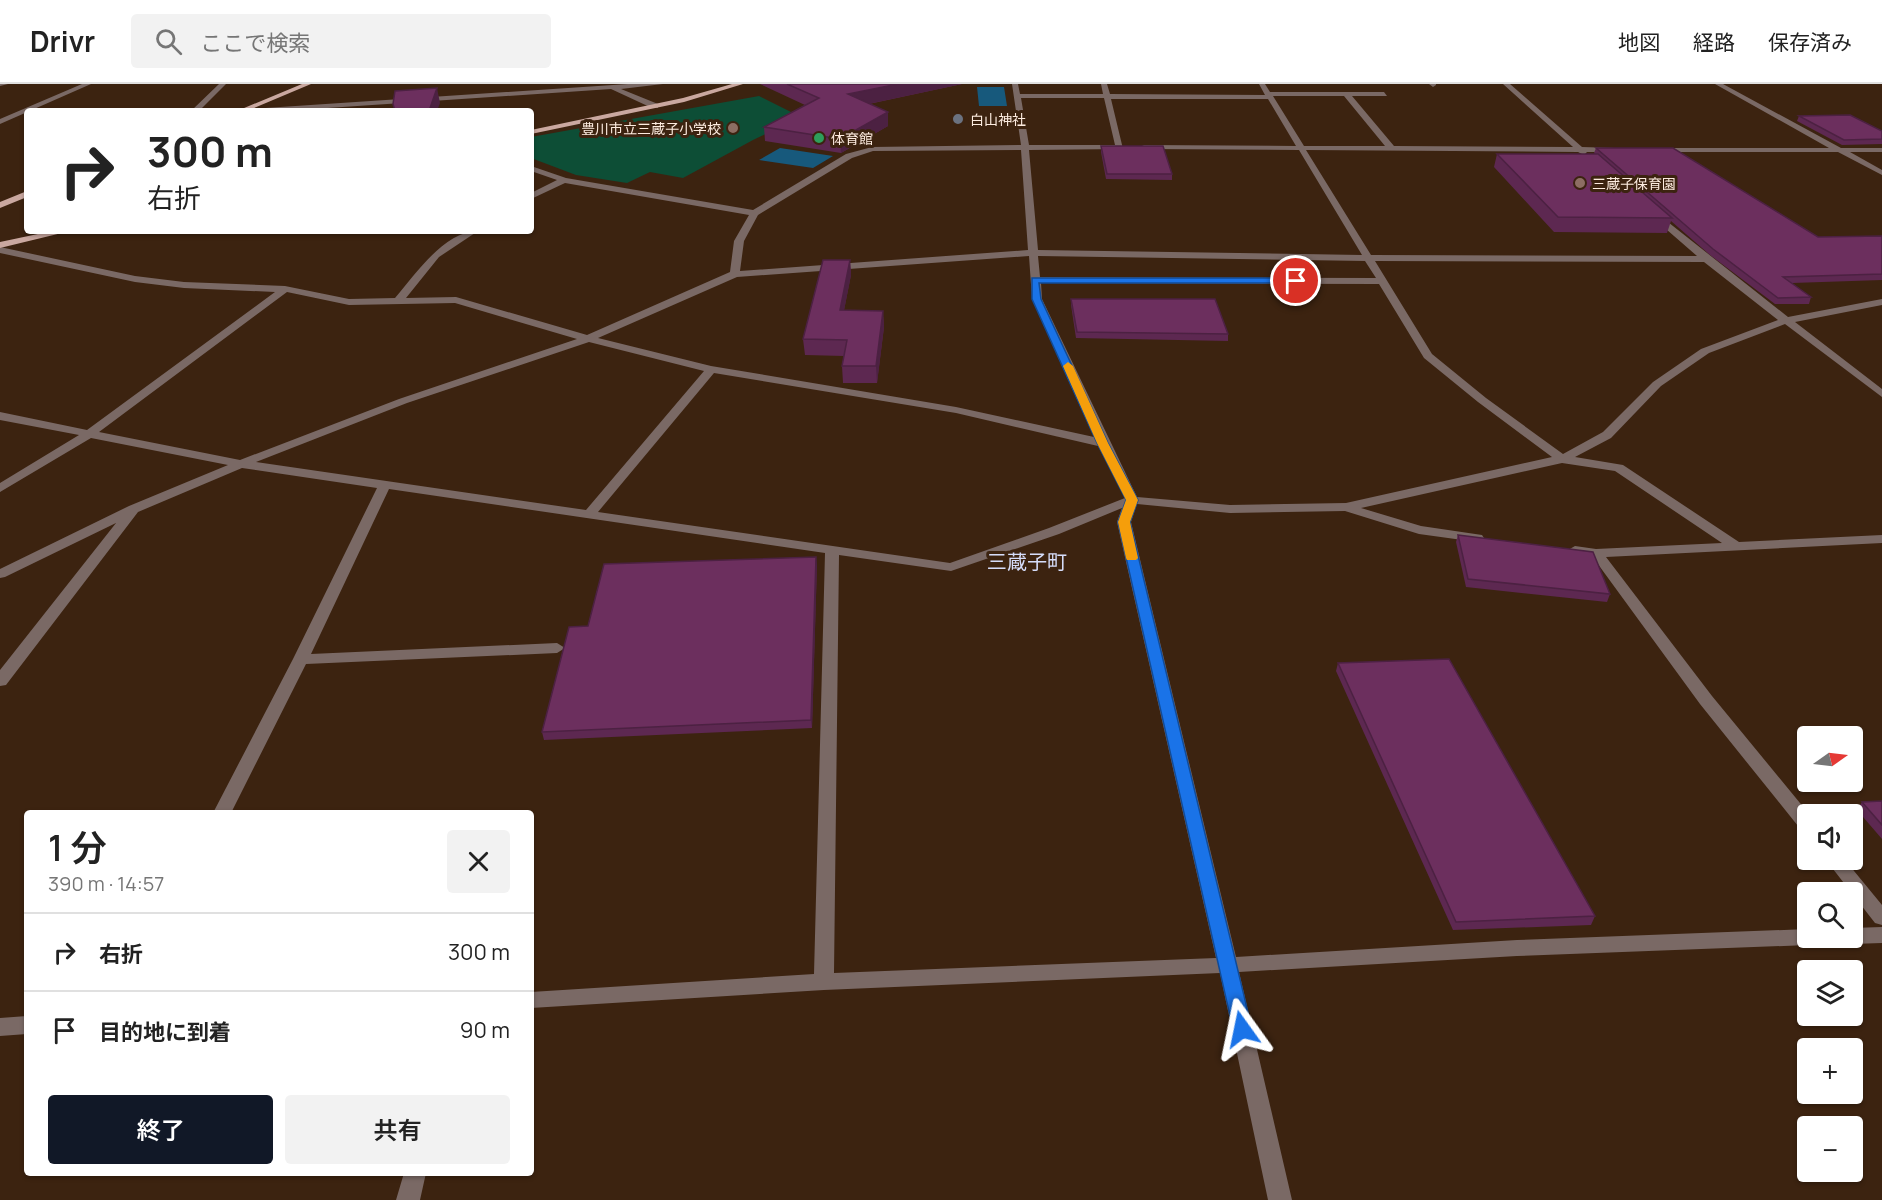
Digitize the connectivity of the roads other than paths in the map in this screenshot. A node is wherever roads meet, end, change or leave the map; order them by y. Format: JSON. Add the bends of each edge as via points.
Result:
{"nodes":[{"id":1,"x":0,"y":84,"type":"edge"},
{"id":2,"x":5,"y":84,"type":"edge"},
{"id":3,"x":88,"y":84,"type":"edge"},
{"id":4,"x":223,"y":84,"type":"edge"},
{"id":5,"x":308,"y":84,"type":"edge"},
{"id":6,"x":641,"y":84,"type":"edge"},
{"id":7,"x":660,"y":84,"type":"edge"},
{"id":8,"x":740,"y":84,"type":"edge"},
{"id":9,"x":1015,"y":84,"type":"edge"},
{"id":10,"x":1104,"y":84,"type":"edge"},
{"id":11,"x":1262,"y":84,"type":"edge"},
{"id":12,"x":1506,"y":84,"type":"edge"},
{"id":13,"x":1718,"y":84,"type":"edge"},
{"id":14,"x":613,"y":87,"type":"junction"},
{"id":15,"x":1384,"y":94,"type":"dead end"},
{"id":16,"x":1347,"y":95,"type":"junction"},
{"id":17,"x":1017,"y":96,"type":"junction"},
{"id":18,"x":1270,"y":96,"type":"junction"},
{"id":19,"x":1107,"y":97,"type":"junction"},
{"id":20,"x":656,"y":106,"type":"junction"},
{"id":21,"x":30,"y":108,"type":"edge"},
{"id":22,"x":198,"y":108,"type":"edge"},
{"id":23,"x":248,"y":108,"type":"edge"},
{"id":24,"x":295,"y":108,"type":"edge"},
{"id":25,"x":24,"y":110,"type":"edge"},
{"id":26,"x":3,"y":119,"type":"edge"},
{"id":27,"x":24,"y":119,"type":"edge"},
{"id":28,"x":534,"y":131,"type":"edge"},
{"id":29,"x":1025,"y":147,"type":"junction"},
{"id":30,"x":1119,"y":147,"type":"junction"},
{"id":31,"x":1302,"y":148,"type":"junction"},
{"id":32,"x":1391,"y":148,"type":"junction"},
{"id":33,"x":1580,"y":149,"type":"junction"},
{"id":34,"x":1625,"y":150,"type":"edge"},
{"id":35,"x":1648,"y":150,"type":"edge"},
{"id":36,"x":1840,"y":150,"type":"junction"},
{"id":37,"x":1882,"y":150,"type":"edge"},
{"id":38,"x":1589,"y":157,"type":"edge"},
{"id":39,"x":534,"y":169,"type":"edge"},
{"id":40,"x":1882,"y":173,"type":"edge"},
{"id":41,"x":564,"y":180,"type":"junction"},
{"id":42,"x":534,"y":195,"type":"edge"},
{"id":43,"x":24,"y":196,"type":"edge"},
{"id":44,"x":1643,"y":204,"type":"edge"},
{"id":45,"x":0,"y":205,"type":"edge"},
{"id":46,"x":754,"y":213,"type":"junction"},
{"id":47,"x":51,"y":234,"type":"edge"},
{"id":48,"x":468,"y":234,"type":"edge"},
{"id":49,"x":0,"y":245,"type":"edge"},
{"id":50,"x":0,"y":250,"type":"edge"},
{"id":51,"x":1031,"y":253,"type":"junction"},
{"id":52,"x":1367,"y":258,"type":"junction"},
{"id":53,"x":1706,"y":259,"type":"junction"},
{"id":54,"x":1208,"y":269,"type":"junction"},
{"id":55,"x":735,"y":274,"type":"junction"},
{"id":56,"x":1035,"y":280,"type":"junction"},
{"id":57,"x":1381,"y":281,"type":"junction"},
{"id":58,"x":285,"y":289,"type":"junction"},
{"id":59,"x":398,"y":301,"type":"junction"},
{"id":60,"x":1882,"y":302,"type":"edge"},
{"id":61,"x":1784,"y":321,"type":"junction"},
{"id":62,"x":588,"y":339,"type":"junction"},
{"id":63,"x":711,"y":369,"type":"junction"},
{"id":64,"x":1882,"y":394,"type":"edge"},
{"id":65,"x":0,"y":416,"type":"edge"},
{"id":66,"x":89,"y":434,"type":"junction"},
{"id":67,"x":1103,"y":443,"type":"junction"},
{"id":68,"x":1562,"y":459,"type":"junction"},
{"id":69,"x":241,"y":464,"type":"junction"},
{"id":70,"x":386,"y":485,"type":"junction"},
{"id":71,"x":0,"y":488,"type":"edge"},
{"id":72,"x":1132,"y":500,"type":"junction"},
{"id":73,"x":1346,"y":507,"type":"junction"},
{"id":74,"x":134,"y":509,"type":"junction"},
{"id":75,"x":590,"y":513,"type":"junction"},
{"id":76,"x":1490,"y":539,"type":"edge"},
{"id":77,"x":1882,"y":539,"type":"edge"},
{"id":78,"x":1734,"y":545,"type":"junction"},
{"id":79,"x":1561,"y":549,"type":"edge"},
{"id":80,"x":832,"y":550,"type":"junction"},
{"id":81,"x":1596,"y":553,"type":"junction"},
{"id":82,"x":0,"y":574,"type":"edge"},
{"id":83,"x":557,"y":648,"type":"dead end"},
{"id":84,"x":301,"y":659,"type":"junction"},
{"id":85,"x":0,"y":681,"type":"edge"},
{"id":86,"x":224,"y":810,"type":"edge"},
{"id":87,"x":1797,"y":812,"type":"edge"},
{"id":88,"x":1843,"y":870,"type":"edge"},
{"id":89,"x":1882,"y":918,"type":"edge"},
{"id":90,"x":1882,"y":935,"type":"edge"},
{"id":91,"x":1863,"y":936,"type":"edge"},
{"id":92,"x":1797,"y":938,"type":"edge"},
{"id":93,"x":1228,"y":964,"type":"junction"},
{"id":94,"x":824,"y":982,"type":"junction"},
{"id":95,"x":534,"y":1000,"type":"edge"},
{"id":96,"x":24,"y":1025,"type":"edge"},
{"id":97,"x":0,"y":1027,"type":"edge"},
{"id":98,"x":415,"y":1176,"type":"edge"},
{"id":99,"x":408,"y":1200,"type":"edge"},
{"id":100,"x":1280,"y":1200,"type":"edge"}],
"edges":[{"from":1,"to":2,"type":"street"},
{"from":3,"to":21,"type":"street"},
{"from":4,"to":22,"type":"street"},
{"from":5,"to":23,"type":"main road"},
{"from":6,"to":7,"type":"street"},
{"from":6,"to":14,"type":"street"},
{"from":8,"to":20,"type":"main road"},
{"from":9,"to":17,"type":"street"},
{"from":10,"to":19,"type":"street"},
{"from":11,"to":18,"type":"street"},
{"from":12,"to":33,"type":"street"},
{"from":13,"to":36,"type":"street"},
{"from":14,"to":20,"type":"street"},
{"from":14,"to":24,"type":"street"},
{"from":15,"to":16,"type":"street"},
{"from":16,"to":18,"type":"street"},
{"from":16,"to":32,"type":"street"},
{"from":17,"to":19,"type":"street"},
{"from":17,"to":29,"type":"street"},
{"from":18,"to":19,"type":"street"},
{"from":18,"to":31,"type":"street"},
{"from":19,"to":30,"type":"street"},
{"from":20,"to":28,"type":"main road"},
{"from":25,"to":26,"type":"street"},
{"from":26,"to":27,"type":"street"},
{"from":29,"to":30,"type":"street"},
{"from":29,"to":46,"type":"street","via":[[872,149],[849,156]]},
{"from":29,"to":51,"type":"street"},
{"from":30,"to":31,"type":"street"},
{"from":31,"to":32,"type":"street"},
{"from":31,"to":52,"type":"street"},
{"from":32,"to":33,"type":"street"},
{"from":33,"to":34,"type":"street"},
{"from":33,"to":38,"type":"street"},
{"from":35,"to":36,"type":"street"},
{"from":36,"to":37,"type":"street"},
{"from":36,"to":40,"type":"street"},
{"from":39,"to":41,"type":"street"},
{"from":41,"to":42,"type":"street"},
{"from":41,"to":46,"type":"street"},
{"from":43,"to":45,"type":"main road"},
{"from":44,"to":53,"type":"street"},
{"from":46,"to":55,"type":"street","via":[[739,241]]},
{"from":47,"to":49,"type":"main road"},
{"from":48,"to":59,"type":"street","via":[[436,255]]},
{"from":50,"to":58,"type":"street","via":[[135,279]]},
{"from":51,"to":54,"type":"street"},
{"from":51,"to":55,"type":"street"},
{"from":51,"to":56,"type":"street"},
{"from":52,"to":53,"type":"street"},
{"from":52,"to":54,"type":"street"},
{"from":52,"to":57,"type":"street"},
{"from":53,"to":61,"type":"street"},
{"from":54,"to":56,"type":"street"},
{"from":54,"to":57,"type":"street"},
{"from":55,"to":62,"type":"street"},
{"from":56,"to":67,"type":"street","via":[[1037,299]]},
{"from":57,"to":68,"type":"street","via":[[1428,356]]},
{"from":58,"to":59,"type":"street","via":[[349,302]]},
{"from":58,"to":66,"type":"street"},
{"from":59,"to":62,"type":"street","via":[[456,300]]},
{"from":60,"to":61,"type":"street"},
{"from":61,"to":64,"type":"street"},
{"from":61,"to":68,"type":"street","via":[[1705,351],[1657,384],[1607,435]]},
{"from":62,"to":63,"type":"street"},
{"from":62,"to":69,"type":"street","via":[[403,401]]},
{"from":63,"to":67,"type":"street","via":[[956,410]]},
{"from":63,"to":75,"type":"street"},
{"from":65,"to":66,"type":"street"},
{"from":66,"to":69,"type":"street"},
{"from":66,"to":71,"type":"street"},
{"from":67,"to":72,"type":"street"},
{"from":68,"to":73,"type":"street"},
{"from":68,"to":78,"type":"street","via":[[1619,468]]},
{"from":69,"to":70,"type":"street"},
{"from":69,"to":74,"type":"street"},
{"from":70,"to":75,"type":"street"},
{"from":70,"to":84,"type":"street"},
{"from":72,"to":73,"type":"street","via":[[1230,509]]},
{"from":72,"to":80,"type":"street","via":[[951,567]]},
{"from":72,"to":93,"type":"street","via":[[1124,522]]},
{"from":73,"to":76,"type":"street","via":[[1419,530]]},
{"from":74,"to":82,"type":"street"},
{"from":74,"to":85,"type":"street"},
{"from":75,"to":80,"type":"street"},
{"from":77,"to":78,"type":"street"},
{"from":78,"to":81,"type":"street"},
{"from":79,"to":81,"type":"street"},
{"from":80,"to":94,"type":"street"},
{"from":81,"to":87,"type":"street","via":[[1706,700]]},
{"from":83,"to":84,"type":"street"},
{"from":84,"to":86,"type":"street"},
{"from":88,"to":89,"type":"street"},
{"from":90,"to":91,"type":"street"},
{"from":92,"to":93,"type":"street"},
{"from":93,"to":94,"type":"street"},
{"from":93,"to":100,"type":"street"},
{"from":94,"to":95,"type":"street"},
{"from":96,"to":97,"type":"street"},
{"from":98,"to":99,"type":"street"}]}
